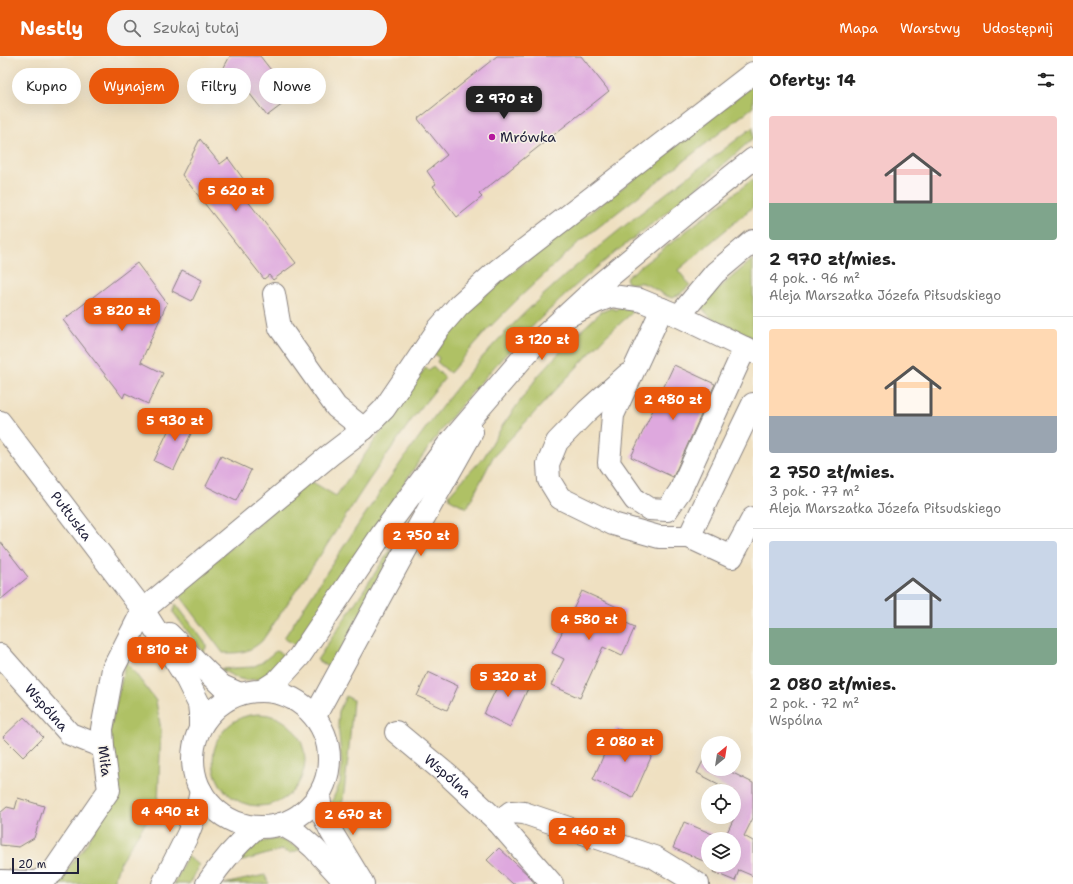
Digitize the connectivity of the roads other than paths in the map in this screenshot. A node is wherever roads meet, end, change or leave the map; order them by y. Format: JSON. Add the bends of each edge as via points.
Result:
{"nodes":[{"id":1,"x":753,"y":73,"type":"edge"},
{"id":2,"x":753,"y":159,"type":"edge"},
{"id":3,"x":753,"y":242,"type":"edge"},
{"id":4,"x":274,"y":294,"type":"dead end"},
{"id":5,"x":671,"y":312,"type":"junction"},
{"id":6,"x":562,"y":319,"type":"junction"},
{"id":7,"x":749,"y":350,"type":"edge"},
{"id":8,"x":634,"y":369,"type":"junction"},
{"id":9,"x":501,"y":383,"type":"junction"},
{"id":10,"x":753,"y":404,"type":"edge"},
{"id":11,"x":0,"y":422,"type":"edge"},
{"id":12,"x":364,"y":429,"type":"junction"},
{"id":13,"x":753,"y":518,"type":"edge"},
{"id":14,"x":689,"y":537,"type":"junction"},
{"id":15,"x":144,"y":610,"type":"junction"},
{"id":16,"x":0,"y":655,"type":"edge"},
{"id":17,"x":262,"y":690,"type":"junction"},
{"id":18,"x":240,"y":694,"type":"junction"},
{"id":19,"x":314,"y":716,"type":"junction"},
{"id":20,"x":200,"y":727,"type":"junction"},
{"id":21,"x":396,"y":732,"type":"dead end"},
{"id":22,"x":103,"y":747,"type":"junction"},
{"id":23,"x":201,"y":791,"type":"junction"},
{"id":24,"x":318,"y":796,"type":"junction"},
{"id":25,"x":498,"y":822,"type":"junction"},
{"id":26,"x":281,"y":824,"type":"junction"},
{"id":27,"x":257,"y":827,"type":"junction"},
{"id":28,"x":0,"y":881,"type":"edge"},
{"id":29,"x":163,"y":884,"type":"edge"},
{"id":30,"x":207,"y":884,"type":"edge"},
{"id":31,"x":347,"y":884,"type":"edge"},
{"id":32,"x":363,"y":884,"type":"edge"},
{"id":33,"x":552,"y":884,"type":"edge"},
{"id":34,"x":698,"y":884,"type":"edge"}],
"edges":[{"from":1,"to":12,"type":"main road","via":[[481,284],[439,328],[384,409]]},
{"from":2,"to":6,"type":"main road","via":[[598,286]]},
{"from":3,"to":5,"type":"main road"},
{"from":4,"to":12,"type":"main road","via":[[280,328],[336,407]]},
{"from":5,"to":6,"type":"main road","via":[[640,300],[612,296]]},
{"from":5,"to":7,"type":"main road"},
{"from":5,"to":8,"type":"main road"},
{"from":6,"to":9,"type":"main road","via":[[533,346]]},
{"from":7,"to":8,"type":"main road","via":[[680,491],[667,510],[649,509],[635,500],[609,463],[613,415]]},
{"from":8,"to":14,"type":"main road","via":[[557,442],[548,464],[549,480],[560,498],[613,524],[659,537]]},
{"from":9,"to":17,"type":"main road","via":[[447,446],[386,528],[299,657],[277,681]]},
{"from":9,"to":19,"type":"main road"},
{"from":10,"to":14,"type":"main road"},
{"from":11,"to":15,"type":"main road","name":"Pułtuska"},
{"from":12,"to":15,"type":"main road"},
{"from":13,"to":14,"type":"main road","via":[[732,557]]},
{"from":15,"to":18,"type":"main road","name":"Pułtuska","via":[[222,686]]},
{"from":15,"to":20,"type":"main road","name":"Pułtuska","via":[[185,676],[199,704]]},
{"from":15,"to":22,"type":"main road","name":"Miła","via":[[113,669],[102,729]]},
{"from":16,"to":22,"type":"main road","name":"Wspólna","via":[[70,734]]},
{"from":17,"to":18,"type":"main road"},
{"from":17,"to":19,"type":"main road","via":[[277,692],[291,698]]},
{"from":18,"to":20,"type":"main road","via":[[228,698],[217,706]]},
{"from":19,"to":24,"type":"main road","via":[[321,726],[329,749],[328,774]]},
{"from":20,"to":23,"type":"main road","via":[[195,739],[193,766]]},
{"from":21,"to":25,"type":"main road","name":"Wspólna","via":[[450,776]]},
{"from":22,"to":28,"type":"main road","name":"Miła","via":[[109,790],[52,872],[37,882]]},
{"from":23,"to":27,"type":"main road","via":[[207,801],[224,816],[234,822]]},
{"from":23,"to":29,"type":"main road","via":[[188,834]]},
{"from":24,"to":26,"type":"main road","via":[[302,814]]},
{"from":24,"to":32,"type":"main road","via":[[321,811],[332,834]]},
{"from":25,"to":33,"type":"main road","name":"Wspólna"},
{"from":25,"to":34,"type":"main road","via":[[511,812],[524,813],[654,857]]},
{"from":26,"to":27,"type":"main road"},
{"from":26,"to":31,"type":"main road","via":[[314,848]]},
{"from":27,"to":30,"type":"main road","via":[[224,859]]}]}
